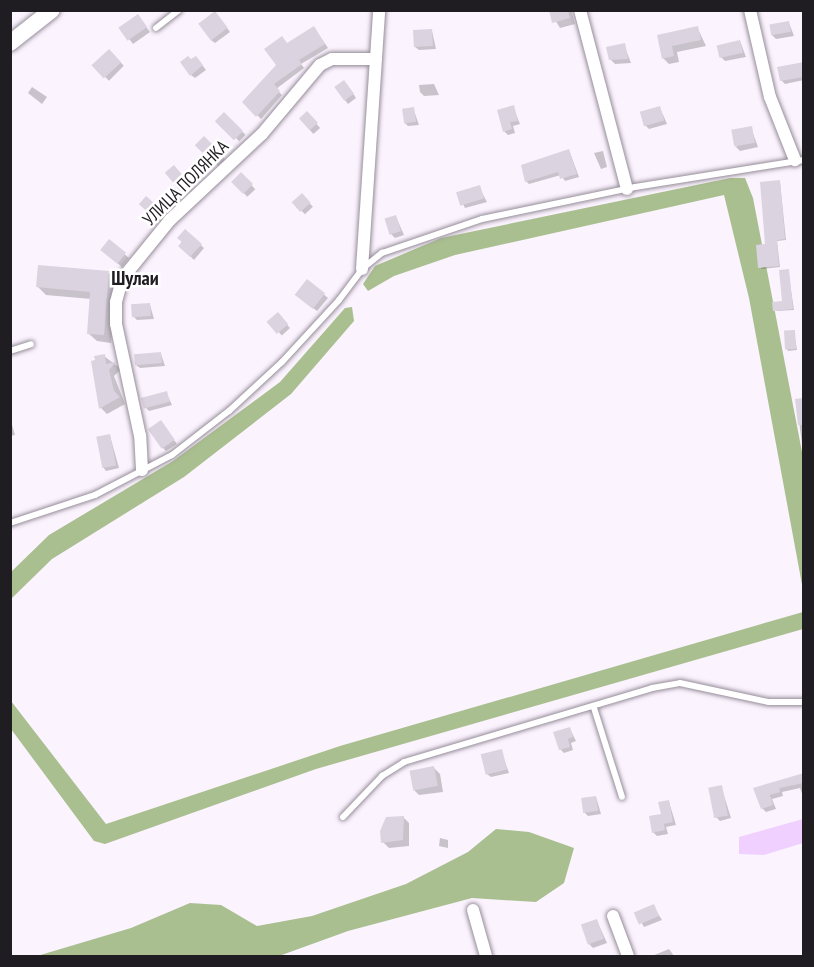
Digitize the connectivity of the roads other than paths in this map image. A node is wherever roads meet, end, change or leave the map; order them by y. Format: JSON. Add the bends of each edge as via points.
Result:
{"nodes":[{"id":1,"x":52,"y":10,"type":"edge"},
{"id":2,"x":179,"y":10,"type":"edge"},
{"id":3,"x":379,"y":10,"type":"edge"},
{"id":4,"x":580,"y":10,"type":"edge"},
{"id":5,"x":750,"y":10,"type":"edge"},
{"id":6,"x":156,"y":28,"type":"dead end"},
{"id":7,"x":10,"y":43,"type":"edge"},
{"id":8,"x":376,"y":59,"type":"junction"},
{"id":9,"x":799,"y":160,"type":"edge"},
{"id":10,"x":627,"y":189,"type":"junction"},
{"id":11,"x":362,"y":268,"type":"junction"},
{"id":12,"x":31,"y":344,"type":"dead end"},
{"id":13,"x":10,"y":351,"type":"edge"},
{"id":14,"x":142,"y":470,"type":"junction"},
{"id":15,"x":10,"y":523,"type":"edge"},
{"id":16,"x":804,"y":702,"type":"edge"},
{"id":17,"x":594,"y":708,"type":"junction"},
{"id":18,"x":622,"y":797,"type":"dead end"},
{"id":19,"x":343,"y":816,"type":"dead end"},
{"id":20,"x":473,"y":910,"type":"dead end"},
{"id":21,"x":613,"y":916,"type":"dead end"},
{"id":22,"x":486,"y":957,"type":"edge"},
{"id":23,"x":628,"y":957,"type":"edge"}],
"edges":[{"from":1,"to":7,"type":"street"},
{"from":2,"to":6,"type":"lane"},
{"from":3,"to":8,"type":"street"},
{"from":4,"to":10,"type":"street"},
{"from":5,"to":9,"type":"street","via":[[770,97]]},
{"from":8,"to":11,"type":"street"},
{"from":8,"to":14,"type":"street","name":"УЛИЦА ПОЛЯНКА","via":[[332,59],[320,65],[262,134],[170,220],[122,279],[116,324],[140,436]]},
{"from":9,"to":10,"type":"lane"},
{"from":10,"to":11,"type":"lane","via":[[482,219],[382,253]]},
{"from":11,"to":14,"type":"lane","via":[[315,326],[229,411],[172,455]]},
{"from":12,"to":13,"type":"lane"},
{"from":14,"to":15,"type":"lane","via":[[95,495]]},
{"from":16,"to":17,"type":"lane","via":[[769,702],[680,683],[652,688]]},
{"from":17,"to":18,"type":"lane"},
{"from":17,"to":19,"type":"lane","via":[[404,762],[382,776]]},
{"from":20,"to":22,"type":"street"},
{"from":21,"to":23,"type":"street"}]}
